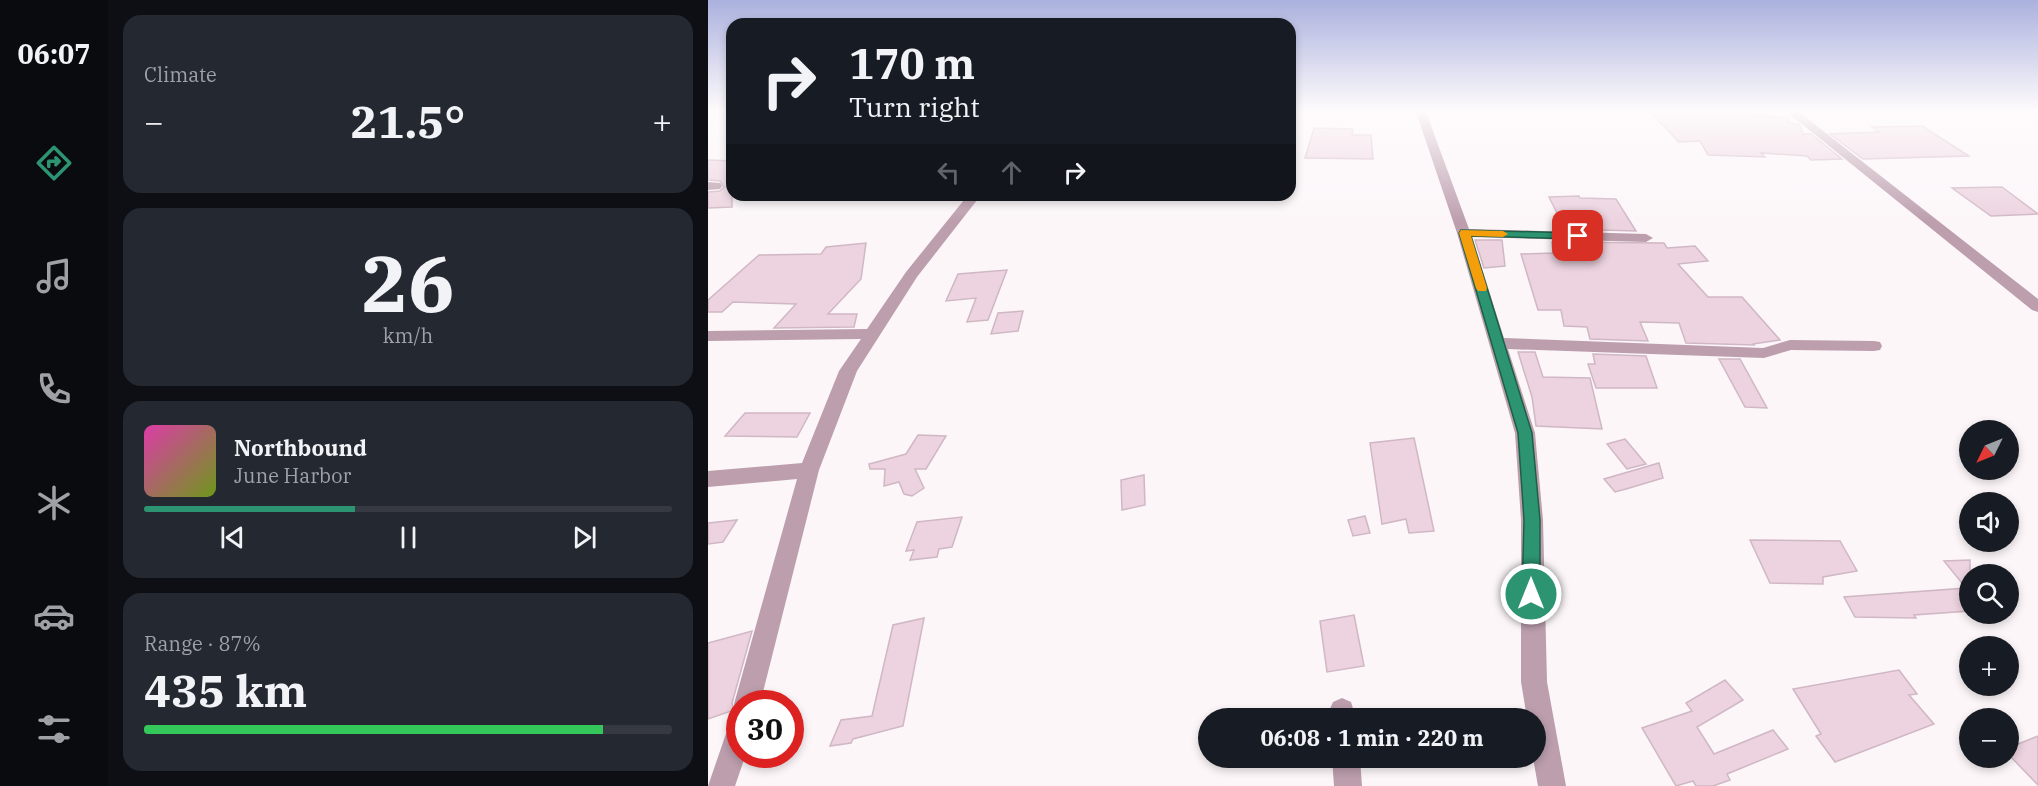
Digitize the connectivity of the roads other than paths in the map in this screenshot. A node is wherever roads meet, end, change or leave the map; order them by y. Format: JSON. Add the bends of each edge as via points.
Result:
{"nodes":[{"id":1,"x":1434,"y":149,"type":"edge"},
{"id":2,"x":1838,"y":149,"type":"edge"},
{"id":3,"x":970,"y":201,"type":"edge"},
{"id":4,"x":1464,"y":233,"type":"junction"},
{"id":5,"x":1646,"y":238,"type":"dead end"},
{"id":6,"x":2038,"y":307,"type":"edge"},
{"id":7,"x":873,"y":334,"type":"junction"},
{"id":8,"x":708,"y":336,"type":"edge"},
{"id":9,"x":1498,"y":343,"type":"junction"},
{"id":10,"x":1874,"y":346,"type":"dead end"},
{"id":11,"x":809,"y":470,"type":"junction"},
{"id":12,"x":708,"y":479,"type":"edge"},
{"id":13,"x":751,"y":690,"type":"edge"},
{"id":14,"x":727,"y":768,"type":"edge"},
{"id":15,"x":1347,"y":768,"type":"edge"},
{"id":16,"x":721,"y":786,"type":"edge"},
{"id":17,"x":1348,"y":786,"type":"edge"},
{"id":18,"x":1552,"y":786,"type":"edge"}],
"edges":[{"from":1,"to":4,"type":"street"},
{"from":2,"to":6,"type":"street"},
{"from":3,"to":7,"type":"street","via":[[911,275]]},
{"from":4,"to":5,"type":"street"},
{"from":4,"to":9,"type":"street"},
{"from":7,"to":8,"type":"street"},
{"from":7,"to":11,"type":"street","via":[[848,371]]},
{"from":9,"to":10,"type":"street","via":[[1764,353],[1790,345]]},
{"from":9,"to":18,"type":"street","via":[[1525,433],[1532,520],[1534,682]]},
{"from":11,"to":12,"type":"street"},
{"from":11,"to":13,"type":"street"},
{"from":14,"to":16,"type":"street"},
{"from":15,"to":17,"type":"street"}]}
